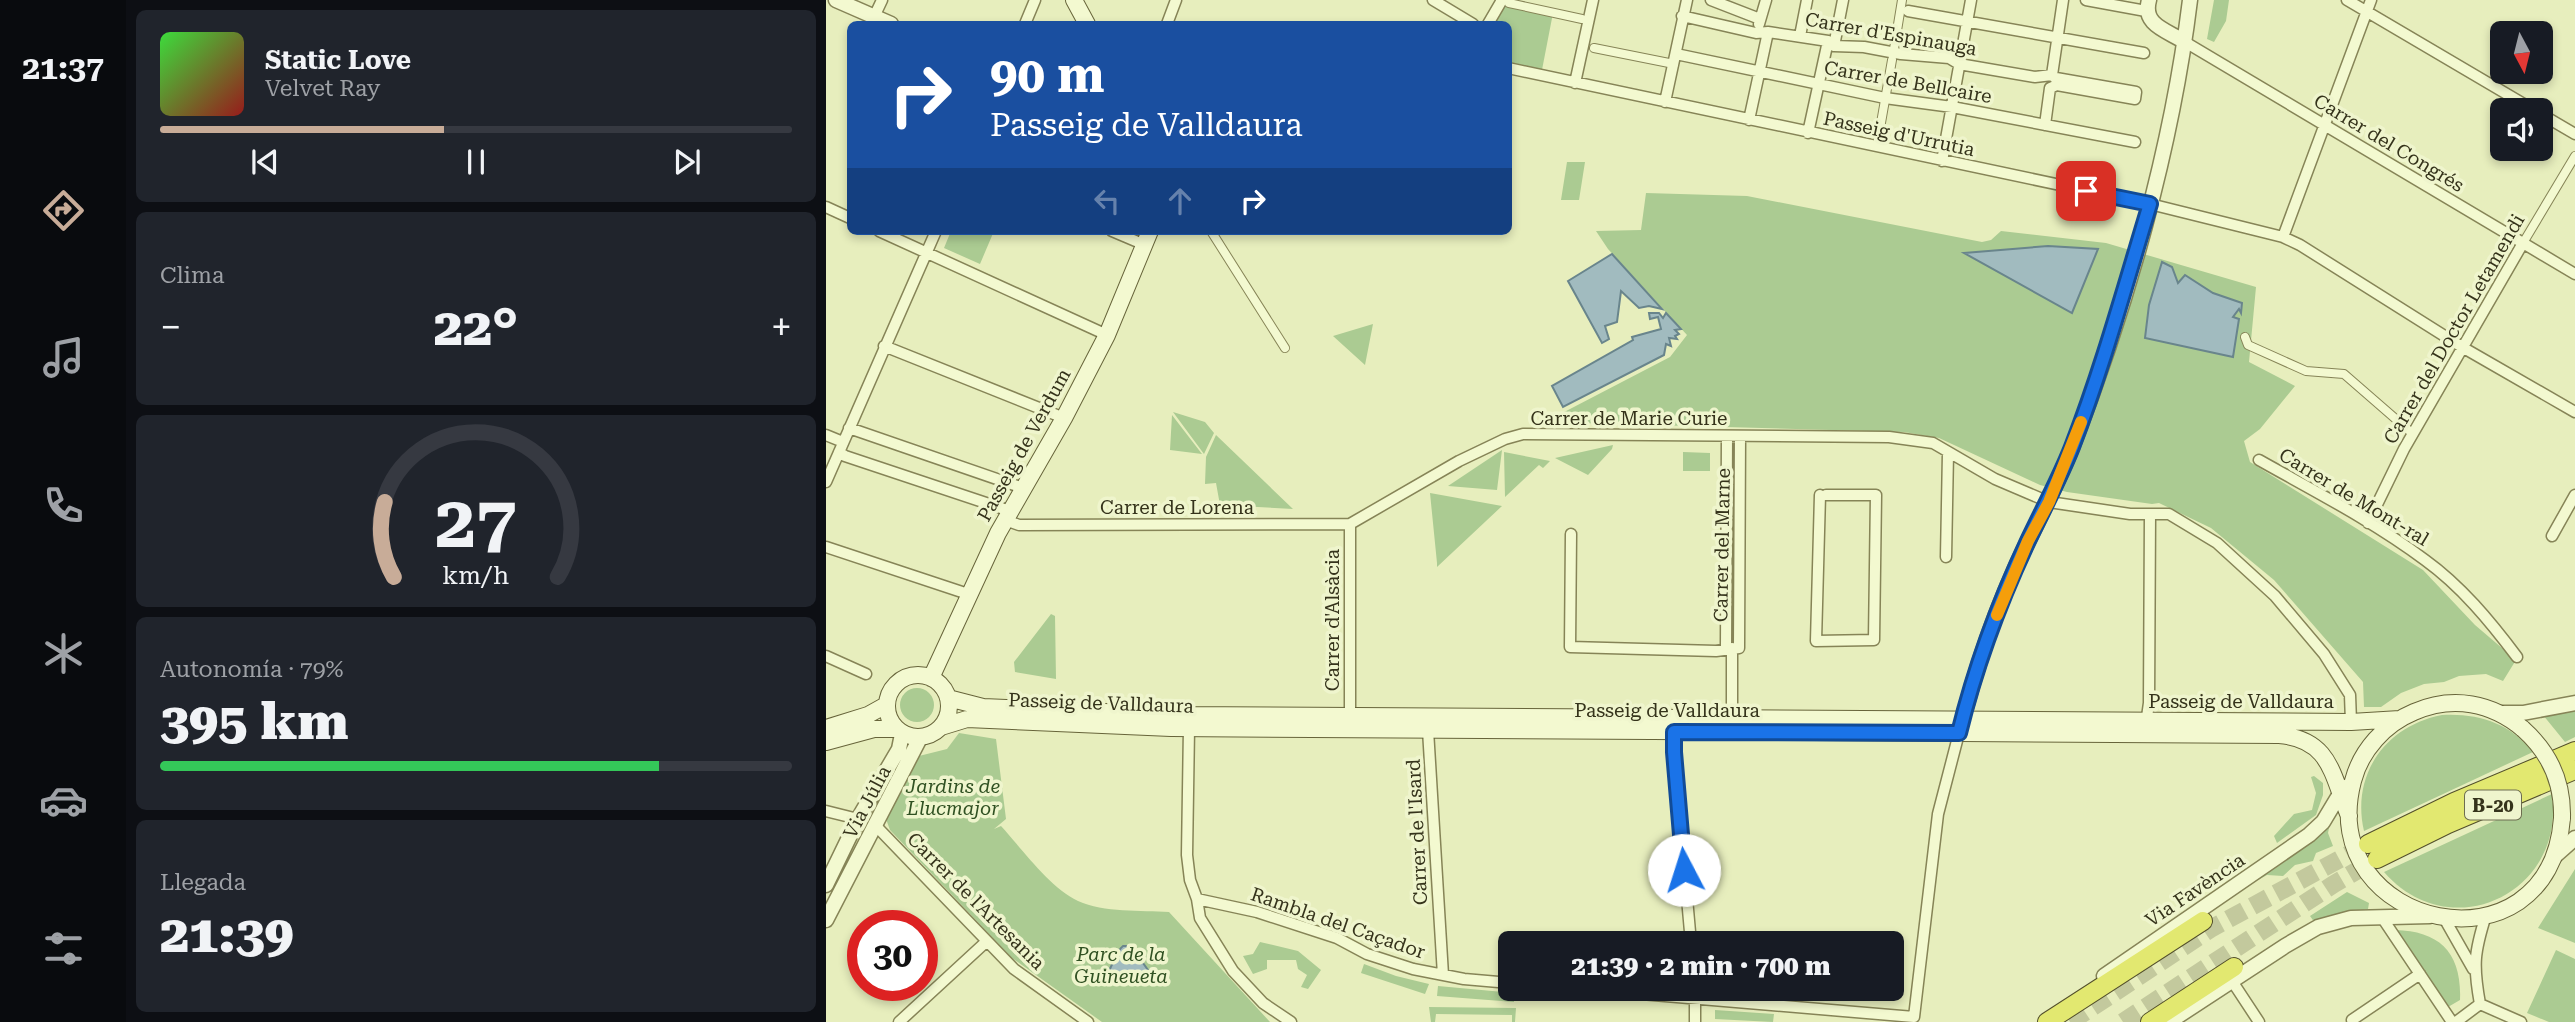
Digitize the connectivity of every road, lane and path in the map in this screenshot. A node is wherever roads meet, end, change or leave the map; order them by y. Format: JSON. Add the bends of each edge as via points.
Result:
{"nodes":[{"id":1,"x":836,"y":0,"type":"edge"},
{"id":2,"x":882,"y":0,"type":"edge"},
{"id":3,"x":1035,"y":0,"type":"edge"},
{"id":4,"x":1074,"y":0,"type":"edge"},
{"id":5,"x":1176,"y":0,"type":"edge"},
{"id":6,"x":1433,"y":0,"type":"edge"},
{"id":7,"x":1593,"y":0,"type":"edge"},
{"id":8,"x":1686,"y":0,"type":"edge"},
{"id":9,"x":1711,"y":0,"type":"edge"},
{"id":10,"x":1766,"y":0,"type":"edge"},
{"id":11,"x":1807,"y":0,"type":"edge"},
{"id":12,"x":1843,"y":0,"type":"edge"},
{"id":13,"x":1902,"y":0,"type":"edge"},
{"id":14,"x":1971,"y":0,"type":"edge"},
{"id":15,"x":2063,"y":0,"type":"edge"},
{"id":16,"x":2085,"y":0,"type":"edge"},
{"id":17,"x":2190,"y":0,"type":"edge"},
{"id":18,"x":2347,"y":0,"type":"edge"},
{"id":19,"x":1506,"y":1,"type":"edge"},
{"id":20,"x":2369,"y":5,"type":"edge"},
{"id":21,"x":2148,"y":6,"type":"edge"},
{"id":22,"x":1908,"y":11,"type":"dead end"},
{"id":23,"x":1682,"y":16,"type":"junction"},
{"id":24,"x":874,"y":17,"type":"junction"},
{"id":25,"x":1582,"y":19,"type":"dead end"},
{"id":26,"x":1760,"y":19,"type":"junction"},
{"id":27,"x":884,"y":21,"type":"edge"},
{"id":28,"x":1026,"y":21,"type":"edge"},
{"id":29,"x":1085,"y":21,"type":"edge"},
{"id":30,"x":1168,"y":21,"type":"edge"},
{"id":31,"x":1468,"y":21,"type":"edge"},
{"id":32,"x":1490,"y":21,"type":"edge"},
{"id":33,"x":1967,"y":22,"type":"junction"},
{"id":34,"x":1762,"y":32,"type":"junction"},
{"id":35,"x":1800,"y":36,"type":"junction"},
{"id":36,"x":2057,"y":38,"type":"junction"},
{"id":37,"x":2185,"y":42,"type":"junction"},
{"id":38,"x":1831,"y":43,"type":"junction"},
{"id":39,"x":1594,"y":48,"type":"dead end"},
{"id":40,"x":1894,"y":49,"type":"dead end"},
{"id":41,"x":2144,"y":53,"type":"dead end"},
{"id":42,"x":1675,"y":59,"type":"junction"},
{"id":43,"x":1892,"y":61,"type":"dead end"},
{"id":44,"x":1959,"y":64,"type":"junction"},
{"id":45,"x":1512,"y":69,"type":"edge"},
{"id":46,"x":1759,"y":70,"type":"junction"},
{"id":47,"x":2055,"y":79,"type":"junction"},
{"id":48,"x":1575,"y":83,"type":"junction"},
{"id":49,"x":1819,"y":85,"type":"junction"},
{"id":50,"x":1885,"y":98,"type":"junction"},
{"id":51,"x":2516,"y":98,"type":"edge"},
{"id":52,"x":1665,"y":102,"type":"junction"},
{"id":53,"x":1952,"y":107,"type":"junction"},
{"id":54,"x":1749,"y":120,"type":"junction"},
{"id":55,"x":2553,"y":121,"type":"edge"},
{"id":56,"x":2324,"y":124,"type":"junction"},
{"id":57,"x":2045,"y":125,"type":"junction"},
{"id":58,"x":1808,"y":133,"type":"junction"},
{"id":59,"x":2575,"y":134,"type":"edge"},
{"id":60,"x":1878,"y":140,"type":"dead end"},
{"id":61,"x":2135,"y":142,"type":"dead end"},
{"id":62,"x":2575,"y":156,"type":"edge"},
{"id":63,"x":1942,"y":161,"type":"junction"},
{"id":64,"x":2150,"y":204,"type":"junction"},
{"id":65,"x":826,"y":207,"type":"edge"},
{"id":66,"x":847,"y":217,"type":"edge"},
{"id":67,"x":888,"y":235,"type":"edge"},
{"id":68,"x":934,"y":235,"type":"edge"},
{"id":69,"x":1214,"y":235,"type":"edge"},
{"id":70,"x":2283,"y":237,"type":"junction"},
{"id":71,"x":1147,"y":238,"type":"edge"},
{"id":72,"x":2523,"y":243,"type":"junction"},
{"id":73,"x":926,"y":252,"type":"junction"},
{"id":74,"x":2575,"y":274,"type":"edge"},
{"id":75,"x":1107,"y":335,"type":"junction"},
{"id":76,"x":2245,"y":337,"type":"dead end"},
{"id":77,"x":884,"y":346,"type":"junction"},
{"id":78,"x":2462,"y":347,"type":"junction"},
{"id":79,"x":1285,"y":348,"type":"dead end"},
{"id":80,"x":2575,"y":412,"type":"edge"},
{"id":81,"x":1064,"y":418,"type":"junction"},
{"id":82,"x":849,"y":428,"type":"junction"},
{"id":83,"x":2413,"y":434,"type":"junction"},
{"id":84,"x":826,"y":435,"type":"edge"},
{"id":85,"x":1727,"y":436,"type":"junction"},
{"id":86,"x":1740,"y":436,"type":"junction"},
{"id":87,"x":841,"y":447,"type":"junction"},
{"id":88,"x":1948,"y":453,"type":"junction"},
{"id":89,"x":2259,"y":460,"type":"dead end"},
{"id":90,"x":826,"y":482,"type":"edge"},
{"id":91,"x":1023,"y":488,"type":"junction"},
{"id":92,"x":1823,"y":495,"type":"joint"},
{"id":93,"x":2575,"y":495,"type":"edge"},
{"id":94,"x":2049,"y":502,"type":"junction"},
{"id":95,"x":2150,"y":514,"type":"junction"},
{"id":96,"x":1008,"y":516,"type":"junction"},
{"id":97,"x":2368,"y":523,"type":"junction"},
{"id":98,"x":1350,"y":524,"type":"junction"},
{"id":99,"x":1571,"y":534,"type":"dead end"},
{"id":100,"x":2552,"y":536,"type":"dead end"},
{"id":101,"x":826,"y":547,"type":"edge"},
{"id":102,"x":1946,"y":557,"type":"dead end"},
{"id":103,"x":968,"y":594,"type":"junction"},
{"id":104,"x":1729,"y":648,"type":"junction"},
{"id":105,"x":826,"y":656,"type":"edge"},
{"id":106,"x":2517,"y":657,"type":"dead end"},
{"id":107,"x":866,"y":674,"type":"dead end"},
{"id":108,"x":931,"y":678,"type":"junction"},
{"id":109,"x":948,"y":698,"type":"junction"},
{"id":110,"x":2575,"y":703,"type":"edge"},
{"id":111,"x":886,"y":705,"type":"junction"},
{"id":112,"x":2502,"y":713,"type":"junction"},
{"id":113,"x":2400,"y":719,"type":"junction"},
{"id":114,"x":1188,"y":721,"type":"junction"},
{"id":115,"x":2148,"y":721,"type":"junction"},
{"id":116,"x":2351,"y":722,"type":"junction"},
{"id":117,"x":1350,"y":723,"type":"junction"},
{"id":118,"x":1732,"y":725,"type":"junction"},
{"id":119,"x":941,"y":727,"type":"junction"},
{"id":120,"x":1961,"y":727,"type":"junction"},
{"id":121,"x":826,"y":728,"type":"edge"},
{"id":122,"x":1428,"y":730,"type":"junction"},
{"id":123,"x":898,"y":732,"type":"junction"},
{"id":124,"x":1674,"y":732,"type":"junction"},
{"id":125,"x":2133,"y":734,"type":"junction"},
{"id":126,"x":920,"y":737,"type":"junction"},
{"id":127,"x":826,"y":742,"type":"edge"},
{"id":128,"x":2575,"y":751,"type":"edge"},
{"id":129,"x":2356,"y":770,"type":"junction"},
{"id":130,"x":2575,"y":770,"type":"edge"},
{"id":131,"x":2339,"y":794,"type":"junction"},
{"id":132,"x":826,"y":811,"type":"edge"},
{"id":133,"x":2348,"y":816,"type":"junction"},
{"id":134,"x":858,"y":819,"type":"junction"},
{"id":135,"x":876,"y":826,"type":"junction"},
{"id":136,"x":2575,"y":838,"type":"edge"},
{"id":137,"x":2556,"y":856,"type":"junction"},
{"id":138,"x":826,"y":885,"type":"edge"},
{"id":139,"x":1198,"y":899,"type":"junction"},
{"id":140,"x":2486,"y":915,"type":"junction"},
{"id":141,"x":2381,"y":916,"type":"junction"},
{"id":142,"x":2437,"y":917,"type":"junction"},
{"id":143,"x":826,"y":920,"type":"edge"},
{"id":144,"x":2203,"y":921,"type":"dead end"},
{"id":145,"x":1690,"y":931,"type":"edge"},
{"id":146,"x":987,"y":941,"type":"junction"},
{"id":147,"x":2473,"y":969,"type":"junction"},
{"id":148,"x":2233,"y":974,"type":"junction"},
{"id":149,"x":2420,"y":974,"type":"junction"},
{"id":150,"x":1443,"y":975,"type":"junction"},
{"id":151,"x":1498,"y":982,"type":"edge"},
{"id":152,"x":1696,"y":1001,"type":"edge"},
{"id":153,"x":1763,"y":1001,"type":"edge"},
{"id":154,"x":2480,"y":1004,"type":"junction"},
{"id":155,"x":1915,"y":1019,"type":"edge"},
{"id":156,"x":2352,"y":1020,"type":"dead end"},
{"id":157,"x":1083,"y":1021,"type":"edge"},
{"id":158,"x":899,"y":1022,"type":"edge"},
{"id":159,"x":1291,"y":1022,"type":"edge"},
{"id":160,"x":1695,"y":1022,"type":"edge"},
{"id":161,"x":2036,"y":1022,"type":"edge"},
{"id":162,"x":2047,"y":1022,"type":"edge"},
{"id":163,"x":2150,"y":1022,"type":"edge"},
{"id":164,"x":2169,"y":1022,"type":"edge"},
{"id":165,"x":2259,"y":1022,"type":"edge"},
{"id":166,"x":2454,"y":1022,"type":"edge"},
{"id":167,"x":2521,"y":1022,"type":"edge"}],
"edges":[{"from":1,"to":24,"type":"street"},
{"from":2,"to":24,"type":"street"},
{"from":3,"to":28,"type":"street"},
{"from":4,"to":29,"type":"main road"},
{"from":5,"to":30,"type":"street"},
{"from":6,"to":31,"type":"street"},
{"from":7,"to":48,"type":"street"},
{"from":8,"to":23,"type":"street"},
{"from":9,"to":26,"type":"street"},
{"from":10,"to":26,"type":"street"},
{"from":11,"to":35,"type":"street"},
{"from":12,"to":38,"type":"street"},
{"from":13,"to":40,"type":"street"},
{"from":14,"to":33,"type":"street"},
{"from":15,"to":36,"type":"street"},
{"from":16,"to":21,"type":"street"},
{"from":17,"to":37,"type":"street"},
{"from":18,"to":20,"type":"street"},
{"from":19,"to":25,"type":"street"},
{"from":19,"to":32,"type":"street"},
{"from":20,"to":51,"type":"street"},
{"from":20,"to":56,"type":"street"},
{"from":21,"to":37,"type":"street","via":[[2149,20]]},
{"from":22,"to":33,"type":"street"},
{"from":23,"to":34,"type":"street","name":"Carrer d'Espinauga"},
{"from":23,"to":42,"type":"street"},
{"from":24,"to":27,"type":"street"},
{"from":26,"to":34,"type":"street"},
{"from":33,"to":36,"type":"street"},
{"from":33,"to":44,"type":"street"},
{"from":34,"to":35,"type":"street","name":"Carrer d'Espinauga"},
{"from":34,"to":46,"type":"street"},
{"from":35,"to":38,"type":"street","name":"Carrer d'Espinauga"},
{"from":36,"to":41,"type":"street"},
{"from":36,"to":47,"type":"street"},
{"from":37,"to":56,"type":"street","name":"Carrer del Congrés"},
{"from":37,"to":64,"type":"street"},
{"from":38,"to":44,"type":"street","name":"Carrer d'Espinauga","via":[[1949,58]]},
{"from":38,"to":49,"type":"street"},
{"from":39,"to":42,"type":"street"},
{"from":42,"to":46,"type":"street","name":"Carrer de Bellcaire"},
{"from":42,"to":52,"type":"street"},
{"from":43,"to":50,"type":"street"},
{"from":44,"to":47,"type":"street","name":"Carrer d'Espinauga"},
{"from":44,"to":53,"type":"street"},
{"from":45,"to":48,"type":"street","name":"Passeig d'Urrutia"},
{"from":46,"to":49,"type":"street","name":"Carrer de Bellcaire"},
{"from":46,"to":54,"type":"street"},
{"from":47,"to":47,"type":"street","name":"Carrer d'Espinauga","via":[[2135,99],[2136,92]]},
{"from":47,"to":57,"type":"street"},
{"from":48,"to":52,"type":"street","name":"Passeig d'Urrutia"},
{"from":49,"to":50,"type":"street","name":"Carrer de Bellcaire"},
{"from":49,"to":58,"type":"street"},
{"from":50,"to":53,"type":"street","name":"Carrer de Bellcaire"},
{"from":50,"to":60,"type":"street"},
{"from":52,"to":54,"type":"street","name":"Passeig d'Urrutia"},
{"from":53,"to":57,"type":"street","name":"Carrer de Bellcaire"},
{"from":53,"to":63,"type":"street"},
{"from":54,"to":58,"type":"street","name":"Passeig d'Urrutia"},
{"from":55,"to":59,"type":"street"},
{"from":56,"to":70,"type":"street"},
{"from":56,"to":72,"type":"street","name":"Carrer del Congrés"},
{"from":57,"to":61,"type":"street","name":"Carrer de Bellcaire"},
{"from":58,"to":63,"type":"street","name":"Passeig d'Urrutia"},
{"from":62,"to":72,"type":"street","name":"Carrer del Doctor Letamendi"},
{"from":63,"to":64,"type":"street","name":"Passeig d'Urrutia"},
{"from":64,"to":70,"type":"street","name":"Passeig d'Urrutia"},
{"from":64,"to":94,"type":"street","via":[[2104,362]]},
{"from":65,"to":66,"type":"street"},
{"from":67,"to":73,"type":"street"},
{"from":68,"to":73,"type":"street"},
{"from":69,"to":79,"type":"street"},
{"from":70,"to":78,"type":"street","name":"Passeig d'Urrutia"},
{"from":71,"to":75,"type":"main road","name":"Passeig de Verdum"},
{"from":72,"to":74,"type":"street","name":"Carrer del Congrés"},
{"from":72,"to":78,"type":"street","name":"Carrer del Doctor Letamendi"},
{"from":73,"to":75,"type":"street"},
{"from":73,"to":77,"type":"street"},
{"from":75,"to":81,"type":"main road","name":"Passeig de Verdum"},
{"from":76,"to":83,"type":"street","via":[[2248,345],[2306,371],[2344,374]]},
{"from":77,"to":81,"type":"street"},
{"from":77,"to":82,"type":"street"},
{"from":78,"to":80,"type":"street","name":"Passeig d'Urrutia"},
{"from":78,"to":83,"type":"street","name":"Carrer del Doctor Letamendi"},
{"from":81,"to":91,"type":"main road","name":"Passeig de Verdum"},
{"from":82,"to":87,"type":"street"},
{"from":82,"to":91,"type":"street"},
{"from":83,"to":97,"type":"street","name":"Carrer del Doctor Letamendi"},
{"from":84,"to":87,"type":"street","name":"Carrer de Lorena"},
{"from":85,"to":86,"type":"street","name":"Carrer de Marie Curie"},
{"from":85,"to":98,"type":"street","name":"Carrer de Marie Curie","via":[[1522,434],[1459,461]]},
{"from":85,"to":104,"type":"street","name":"Carrer del Marne"},
{"from":86,"to":88,"type":"street","name":"Carrer de Marie Curie","via":[[1889,437],[1933,443]]},
{"from":86,"to":104,"type":"street","name":"Carrer del Marne","via":[[1739,648]]},
{"from":87,"to":90,"type":"street"},
{"from":87,"to":96,"type":"street","name":"Carrer de Lorena","via":[[845,456]]},
{"from":88,"to":94,"type":"street","name":"Carrer de Marie Curie"},
{"from":88,"to":102,"type":"street"},
{"from":89,"to":97,"type":"street","name":"Carrer de Mont-ral"},
{"from":91,"to":96,"type":"main road","name":"Passeig de Verdum"},
{"from":92,"to":92,"type":"street","via":[[1816,641],[1874,640],[1876,495]]},
{"from":93,"to":100,"type":"street"},
{"from":94,"to":95,"type":"street","name":"Carrer de Marie Curie"},
{"from":94,"to":120,"type":"street","via":[[2004,595]]},
{"from":95,"to":115,"type":"street"},
{"from":95,"to":116,"type":"street","name":"Carrer de Marie Curie","via":[[2169,514],[2217,543],[2275,596],[2349,692]]},
{"from":96,"to":98,"type":"street","name":"Carrer de Lorena","via":[[1019,524]]},
{"from":96,"to":103,"type":"main road","name":"Passeig de Verdum"},
{"from":97,"to":106,"type":"street","name":"Carrer de Mont-ral","via":[[2446,578]]},
{"from":98,"to":117,"type":"street","name":"Carrer d'Alsàcia"},
{"from":99,"to":104,"type":"street","via":[[1570,647]]},
{"from":101,"to":103,"type":"street"},
{"from":103,"to":108,"type":"main road","name":"Passeig de Verdum"},
{"from":104,"to":118,"type":"street","name":"Carrer del Marne"},
{"from":105,"to":107,"type":"street"},
{"from":108,"to":109,"type":"main road"},
{"from":108,"to":111,"type":"main road","via":[[904,678],[892,688]]},
{"from":109,"to":114,"type":"main road","name":"Passeig de Valldaura","via":[[983,707]]},
{"from":109,"to":119,"type":"main road","via":[[949,709]]},
{"from":110,"to":112,"type":"street"},
{"from":111,"to":121,"type":"main road"},
{"from":111,"to":123,"type":"main road","via":[[888,719]]},
{"from":112,"to":113,"type":"main road","via":[[2479,705],[2446,703]]},
{"from":112,"to":137,"type":"main road","bridge":true,"via":[[2541,747],[2553,768],[2562,818]]},
{"from":113,"to":116,"type":"main road","name":"Passeig de Valldaura"},
{"from":113,"to":129,"type":"main road","via":[[2375,740]]},
{"from":114,"to":117,"type":"main road","name":"Passeig de Valldaura"},
{"from":114,"to":119,"type":"main road","name":"Passeig de Valldaura","via":[[1058,725],[967,719]]},
{"from":114,"to":139,"type":"street","via":[[1187,855]]},
{"from":115,"to":116,"type":"main road","name":"Passeig de Valldaura"},
{"from":115,"to":120,"type":"main road","name":"Passeig de Valldaura"},
{"from":115,"to":125,"type":"street"},
{"from":117,"to":118,"type":"main road","name":"Passeig de Valldaura"},
{"from":117,"to":122,"type":"main road","name":"Passeig de Valldaura"},
{"from":118,"to":120,"type":"main road","name":"Passeig de Valldaura"},
{"from":118,"to":124,"type":"main road","name":"Passeig de Valldaura"},
{"from":119,"to":126,"type":"main road"},
{"from":120,"to":125,"type":"main road","name":"Passeig de Valldaura"},
{"from":120,"to":155,"type":"street","via":[[1938,814]]},
{"from":122,"to":124,"type":"main road","name":"Passeig de Valldaura"},
{"from":122,"to":150,"type":"street","name":"Carrer de l'Isard"},
{"from":123,"to":126,"type":"main road"},
{"from":123,"to":127,"type":"main road","via":[[874,729]]},
{"from":123,"to":134,"type":"street","name":"Via Júlia","via":[[899,749]]},
{"from":124,"to":145,"type":"street"},
{"from":125,"to":131,"type":"main road","name":"Passeig de Valldaura","via":[[2293,737],[2322,753]]},
{"from":126,"to":135,"type":"street","name":"Via Júlia"},
{"from":128,"to":130,"type":"highway","number":"B-20","via":[[2454,802],[2373,851]]},
{"from":129,"to":131,"type":"street","name":"Via Favència"},
{"from":129,"to":133,"type":"main road"},
{"from":131,"to":133,"type":"main road","name":"Passeig de Valldaura"},
{"from":131,"to":161,"type":"street","name":"Via Favència","via":[[2323,822],[2309,835]]},
{"from":132,"to":134,"type":"street"},
{"from":133,"to":142,"type":"main road","via":[[2358,853],[2376,882],[2406,906]]},
{"from":134,"to":135,"type":"street"},
{"from":134,"to":138,"type":"street","name":"Via Júlia"},
{"from":135,"to":143,"type":"street","name":"Via Júlia"},
{"from":135,"to":146,"type":"street","name":"Carrer de l'Artesania"},
{"from":136,"to":137,"type":"street"},
{"from":137,"to":140,"type":"main road","via":[[2530,892]]},
{"from":139,"to":150,"type":"street","name":"Rambla del Caçador","via":[[1257,912],[1337,938],[1367,954]]},
{"from":139,"to":159,"type":"street","via":[[1200,918],[1233,971],[1263,1003]]},
{"from":140,"to":142,"type":"main road"},
{"from":140,"to":147,"type":"street"},
{"from":141,"to":142,"type":"street"},
{"from":141,"to":148,"type":"street","via":[[2351,918],[2318,928]]},
{"from":141,"to":149,"type":"street"},
{"from":142,"to":147,"type":"street"},
{"from":144,"to":162,"type":"highway"},
{"from":146,"to":157,"type":"street","name":"Carrer de l'Artesania"},
{"from":146,"to":158,"type":"street"},
{"from":147,"to":154,"type":"street"},
{"from":148,"to":163,"type":"highway"},
{"from":148,"to":164,"type":"street"},
{"from":148,"to":165,"type":"street"},
{"from":149,"to":156,"type":"street"},
{"from":149,"to":166,"type":"street"},
{"from":150,"to":151,"type":"street","name":"Rambla del Caçador"},
{"from":152,"to":160,"type":"street"},
{"from":153,"to":155,"type":"street"},
{"from":154,"to":166,"type":"street"},
{"from":154,"to":167,"type":"street"}]}
